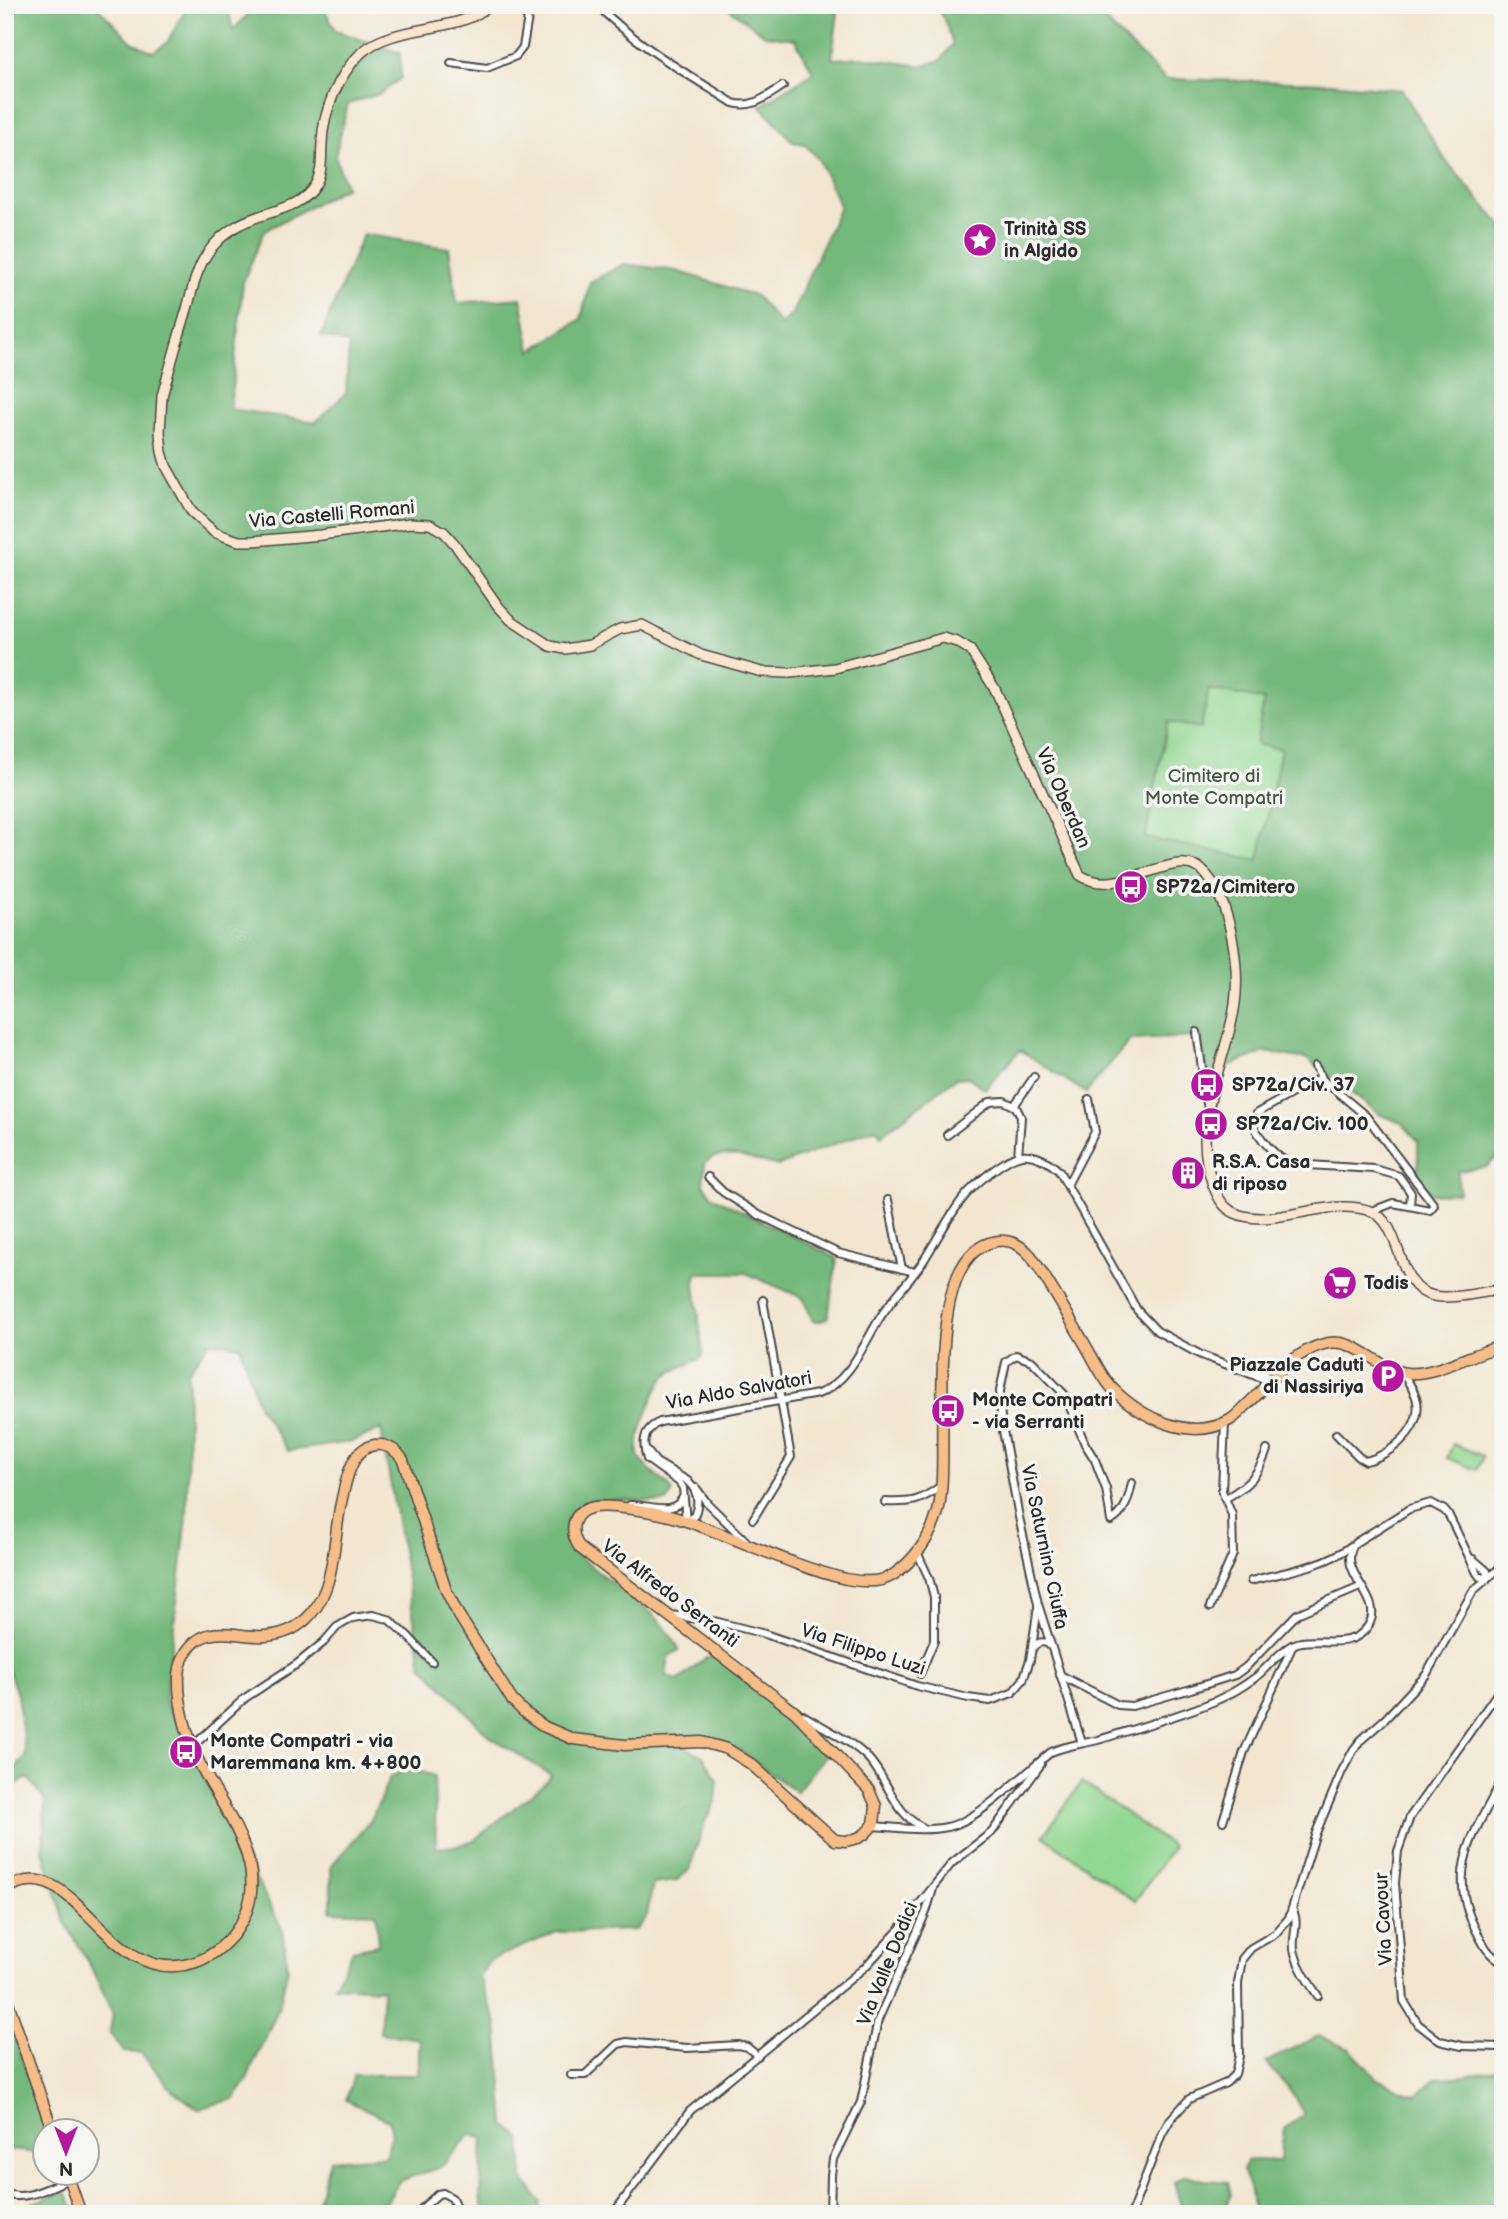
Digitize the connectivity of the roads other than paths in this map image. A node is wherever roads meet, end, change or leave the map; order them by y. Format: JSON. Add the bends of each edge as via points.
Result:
{"nodes":[{"id":1,"x":489,"y":5,"type":"edge"},
{"id":2,"x":530,"y":5,"type":"edge"},
{"id":3,"x":597,"y":5,"type":"edge"},
{"id":4,"x":451,"y":63,"type":"dead end"},
{"id":5,"x":783,"y":86,"type":"dead end"},
{"id":6,"x":573,"y":648,"type":"joint"},
{"id":7,"x":1197,"y":1032,"type":"dead end"},
{"id":8,"x":1315,"y":1066,"type":"dead end"},
{"id":9,"x":1034,"y":1077,"type":"dead end"},
{"id":10,"x":1321,"y":1077,"type":"junction"},
{"id":11,"x":1089,"y":1099,"type":"dead end"},
{"id":12,"x":1014,"y":1105,"type":"junction"},
{"id":13,"x":1207,"y":1106,"type":"junction"},
{"id":14,"x":947,"y":1135,"type":"dead end"},
{"id":15,"x":1018,"y":1156,"type":"junction"},
{"id":16,"x":708,"y":1177,"type":"dead end"},
{"id":17,"x":1067,"y":1185,"type":"junction"},
{"id":18,"x":888,"y":1200,"type":"dead end"},
{"id":19,"x":1410,"y":1206,"type":"junction"},
{"id":20,"x":1372,"y":1211,"type":"junction"},
{"id":21,"x":902,"y":1269,"type":"junction"},
{"id":22,"x":915,"y":1272,"type":"junction"},
{"id":23,"x":1503,"y":1290,"type":"edge"},
{"id":24,"x":763,"y":1300,"type":"dead end"},
{"id":25,"x":1503,"y":1346,"type":"edge"},
{"id":26,"x":1289,"y":1363,"type":"junction"},
{"id":27,"x":1249,"y":1372,"type":"junction"},
{"id":28,"x":1402,"y":1373,"type":"junction"},
{"id":29,"x":1270,"y":1381,"type":"junction"},
{"id":30,"x":1255,"y":1397,"type":"junction"},
{"id":31,"x":781,"y":1402,"type":"junction"},
{"id":32,"x":1225,"y":1422,"type":"junction"},
{"id":33,"x":1336,"y":1434,"type":"dead end"},
{"id":34,"x":644,"y":1440,"type":"junction"},
{"id":35,"x":1266,"y":1450,"type":"dead end"},
{"id":36,"x":686,"y":1480,"type":"junction"},
{"id":37,"x":1132,"y":1483,"type":"dead end"},
{"id":38,"x":941,"y":1486,"type":"junction"},
{"id":39,"x":683,"y":1495,"type":"junction"},
{"id":40,"x":1226,"y":1498,"type":"junction"},
{"id":41,"x":885,"y":1502,"type":"dead end"},
{"id":42,"x":611,"y":1507,"type":"junction"},
{"id":43,"x":753,"y":1519,"type":"dead end"},
{"id":44,"x":686,"y":1521,"type":"junction"},
{"id":45,"x":1355,"y":1543,"type":"junction"},
{"id":46,"x":754,"y":1546,"type":"junction"},
{"id":47,"x":918,"y":1552,"type":"junction"},
{"id":48,"x":1475,"y":1565,"type":"junction"},
{"id":49,"x":1503,"y":1565,"type":"edge"},
{"id":50,"x":1487,"y":1578,"type":"junction"},
{"id":51,"x":1251,"y":1581,"type":"dead end"},
{"id":52,"x":1360,"y":1587,"type":"junction"},
{"id":53,"x":1473,"y":1591,"type":"junction"},
{"id":54,"x":1038,"y":1604,"type":"junction"},
{"id":55,"x":1210,"y":1607,"type":"dead end"},
{"id":56,"x":660,"y":1608,"type":"junction"},
{"id":57,"x":1294,"y":1644,"type":"junction"},
{"id":58,"x":1051,"y":1648,"type":"junction"},
{"id":59,"x":1031,"y":1652,"type":"junction"},
{"id":60,"x":432,"y":1662,"type":"dead end"},
{"id":61,"x":920,"y":1674,"type":"dead end"},
{"id":62,"x":1060,"y":1675,"type":"junction"},
{"id":63,"x":1503,"y":1685,"type":"edge"},
{"id":64,"x":789,"y":1707,"type":"junction"},
{"id":65,"x":1082,"y":1743,"type":"junction"},
{"id":66,"x":193,"y":1746,"type":"junction"},
{"id":67,"x":1051,"y":1752,"type":"junction"},
{"id":68,"x":1503,"y":1778,"type":"edge"},
{"id":69,"x":1223,"y":1821,"type":"dead end"},
{"id":70,"x":872,"y":1826,"type":"junction"},
{"id":71,"x":927,"y":1829,"type":"junction"},
{"id":72,"x":933,"y":1885,"type":"junction"},
{"id":73,"x":5,"y":1890,"type":"edge"},
{"id":74,"x":1292,"y":1909,"type":"junction"},
{"id":75,"x":1503,"y":1963,"type":"edge"},
{"id":76,"x":5,"y":1994,"type":"edge"},
{"id":77,"x":1318,"y":1996,"type":"dead end"},
{"id":78,"x":1503,"y":2047,"type":"edge"},
{"id":79,"x":758,"y":2056,"type":"junction"},
{"id":80,"x":571,"y":2075,"type":"dead end"},
{"id":81,"x":48,"y":2118,"type":"edge"},
{"id":82,"x":43,"y":2188,"type":"edge"},
{"id":83,"x":72,"y":2188,"type":"edge"},
{"id":84,"x":5,"y":2193,"type":"edge"},
{"id":85,"x":81,"y":2214,"type":"edge"},
{"id":86,"x":416,"y":2214,"type":"edge"},
{"id":87,"x":460,"y":2214,"type":"edge"},
{"id":88,"x":613,"y":2214,"type":"edge"},
{"id":89,"x":830,"y":2214,"type":"edge"},
{"id":90,"x":1131,"y":2214,"type":"edge"}],
"edges":[{"from":1,"to":6,"type":"street","name":"Via Castelli Romani","via":[[470,18],[384,39],[361,53],[341,80],[328,110],[321,172],[312,190],[296,204],[237,226],[206,255],[162,396],[162,453],[192,512],[214,532],[232,539],[321,535],[410,523],[437,528],[454,543],[512,620],[550,646]]},
{"from":2,"to":4,"type":"street","via":[[523,47],[516,56],[489,68]]},
{"from":3,"to":5,"type":"street","via":[[649,49],[733,103],[759,102]]},
{"from":6,"to":13,"type":"street","name":"Via Oberdan","via":[[642,625],[701,655],[762,672],[790,673],[835,668],[936,639],[965,646],[995,689],[1080,876],[1106,884],[1186,864],[1198,867],[1212,884],[1229,926],[1235,987],[1232,1017]]},
{"from":7,"to":13,"type":"street"},
{"from":8,"to":10,"type":"street"},
{"from":9,"to":12,"type":"street"},
{"from":10,"to":19,"type":"street","via":[[1366,1116],[1434,1207]]},
{"from":10,"to":19,"type":"street","via":[[1257,1113],[1256,1131],[1280,1158],[1292,1164],[1374,1169],[1397,1175],[1411,1193]]},
{"from":11,"to":17,"type":"street","via":[[1095,1132]]},
{"from":12,"to":14,"type":"street","via":[[990,1102]]},
{"from":12,"to":15,"type":"street","via":[[1021,1117]]},
{"from":13,"to":20,"type":"street","name":"Via Oberdan","via":[[1206,1159],[1219,1199],[1229,1210],[1252,1218],[1331,1207]]},
{"from":15,"to":17,"type":"street","via":[[1046,1161]]},
{"from":15,"to":22,"type":"street","name":"Via Aldo Salvatori","via":[[965,1196]]},
{"from":16,"to":21,"type":"street","via":[[759,1216],[838,1254]]},
{"from":17,"to":27,"type":"street","via":[[1142,1317],[1157,1331],[1199,1354]]},
{"from":18,"to":21,"type":"street"},
{"from":19,"to":20,"type":"street","via":[[1386,1204]]},
{"from":20,"to":23,"type":"street","via":[[1387,1226],[1409,1278],[1424,1292],[1439,1297]]},
{"from":21,"to":22,"type":"street"},
{"from":22,"to":31,"type":"street","name":"Via Aldo Salvatori","via":[[839,1381],[818,1394]]},
{"from":24,"to":31,"type":"street"},
{"from":25,"to":28,"type":"main road","via":[[1429,1372]]},
{"from":26,"to":27,"type":"street"},
{"from":26,"to":28,"type":"main road","via":[[1321,1344],[1339,1343]]},
{"from":26,"to":29,"type":"main road"},
{"from":27,"to":29,"type":"street","via":[[1264,1373]]},
{"from":27,"to":30,"type":"street","via":[[1257,1385]]},
{"from":28,"to":33,"type":"street","via":[[1417,1405],[1406,1437],[1366,1461]]},
{"from":29,"to":30,"type":"main road"},
{"from":30,"to":32,"type":"main road"},
{"from":31,"to":34,"type":"street","name":"Via Aldo Salvatori","via":[[660,1422],[649,1428]]},
{"from":31,"to":43,"type":"street","via":[[791,1460]]},
{"from":32,"to":38,"type":"main road","name":"Via Alfredo Serranti","via":[[1203,1428],[1179,1427],[1132,1404],[1104,1378],[1031,1255],[1019,1245],[993,1241],[967,1258],[948,1305]]},
{"from":32,"to":40,"type":"street","via":[[1222,1492]]},
{"from":34,"to":36,"type":"street","via":[[654,1460]]},
{"from":34,"to":39,"type":"street","via":[[647,1459],[679,1482]]},
{"from":35,"to":40,"type":"street","via":[[1255,1477]]},
{"from":36,"to":44,"type":"street","via":[[695,1490],[697,1504],[694,1516]]},
{"from":36,"to":46,"type":"street"},
{"from":37,"to":54,"type":"street","name":"Via Saturnino Ciuffa","via":[[1123,1511],[1111,1521],[1103,1479],[1065,1395],[1032,1361],[1016,1355],[1006,1362],[1001,1420]]},
{"from":38,"to":41,"type":"street","via":[[919,1501]]},
{"from":38,"to":47,"type":"main road","name":"Via Alfredo Serranti","via":[[935,1520]]},
{"from":39,"to":42,"type":"street","via":[[670,1509]]},
{"from":39,"to":44,"type":"street"},
{"from":40,"to":55,"type":"street","via":[[1232,1515],[1233,1554]]},
{"from":42,"to":44,"type":"main road","name":"Via Alfredo Serranti"},
{"from":42,"to":56,"type":"main road","name":"Via Alfredo Serranti","via":[[590,1507],[580,1513],[574,1526],[576,1542]]},
{"from":44,"to":46,"type":"main road","name":"Via Alfredo Serranti"},
{"from":45,"to":48,"type":"street","via":[[1409,1509],[1431,1503],[1449,1516]]},
{"from":45,"to":51,"type":"street","via":[[1326,1560]]},
{"from":45,"to":52,"type":"street","via":[[1348,1557]]},
{"from":46,"to":47,"type":"main road","name":"Via Alfredo Serranti","via":[[846,1579],[865,1581],[891,1576]]},
{"from":47,"to":61,"type":"street","via":[[934,1597],[934,1641]]},
{"from":48,"to":49,"type":"street"},
{"from":48,"to":50,"type":"street","via":[[1487,1571]]},
{"from":48,"to":53,"type":"street"},
{"from":49,"to":50,"type":"street"},
{"from":50,"to":53,"type":"street"},
{"from":52,"to":57,"type":"street","via":[[1372,1612],[1364,1631],[1336,1642]]},
{"from":52,"to":62,"type":"street","via":[[1297,1614],[1235,1675],[1191,1689],[1118,1706]]},
{"from":53,"to":74,"type":"street","via":[[1426,1675],[1354,1749],[1316,1833]]},
{"from":54,"to":58,"type":"street","name":"Via Saturnino Ciuffa"},
{"from":54,"to":59,"type":"street","name":"Via Filippo Luzi"},
{"from":56,"to":59,"type":"street","name":"Via Filippo Luzi","via":[[677,1617],[765,1634],[917,1686],[984,1701],[1007,1697],[1017,1689]]},
{"from":56,"to":64,"type":"main road","name":"Via Alfredo Serranti"},
{"from":57,"to":65,"type":"street","via":[[1255,1678],[1215,1701]]},
{"from":57,"to":69,"type":"street","via":[[1244,1752]]},
{"from":58,"to":59,"type":"street","via":[[1039,1643]]},
{"from":58,"to":62,"type":"street","name":"Via Saturnino Ciuffa"},
{"from":60,"to":66,"type":"street","via":[[388,1619],[373,1615],[354,1618],[245,1698]]},
{"from":62,"to":65,"type":"street","name":"Via Saturnino Ciuffa"},
{"from":63,"to":78,"type":"street","name":"Via Cavour","via":[[1410,1817],[1398,1851],[1395,1883],[1404,2001],[1418,2024],[1440,2041]]},
{"from":64,"to":70,"type":"main road","name":"Via Alfredo Serranti","via":[[868,1787],[876,1806]]},
{"from":64,"to":71,"type":"street","via":[[865,1755],[904,1814]]},
{"from":65,"to":67,"type":"street"},
{"from":66,"to":70,"type":"main road","via":[[179,1688],[184,1655],[205,1634],[275,1635],[295,1628],[310,1615],[327,1585],[349,1471],[362,1451],[379,1445],[393,1449],[403,1460],[448,1595],[512,1700],[524,1712],[573,1739],[625,1745],[702,1742],[730,1750],[831,1838],[855,1839]]},
{"from":66,"to":73,"type":"main road","via":[[251,1866],[244,1915],[220,1948],[184,1965],[149,1964],[111,1940],[67,1894],[50,1884],[27,1881]]},
{"from":67,"to":71,"type":"street","via":[[972,1818]]},
{"from":67,"to":72,"type":"street","via":[[992,1832],[956,1859]]},
{"from":68,"to":75,"type":"street","via":[[1469,1842],[1462,1883],[1471,1920],[1487,1952]]},
{"from":70,"to":71,"type":"street"},
{"from":72,"to":79,"type":"street","via":[[865,1968]]},
{"from":72,"to":89,"type":"street","name":"Via Valle Dodici","via":[[926,1912],[878,2020],[861,2102],[833,2159]]},
{"from":74,"to":77,"type":"street","via":[[1297,1920],[1297,1958]]},
{"from":74,"to":90,"type":"street","via":[[1278,1932],[1249,1951],[1240,1965],[1239,2056],[1234,2076],[1189,2099],[1170,2120]]},
{"from":76,"to":81,"type":"main road"},
{"from":79,"to":80,"type":"street","via":[[738,2045],[687,2048],[627,2042],[585,2075]]},
{"from":79,"to":88,"type":"street","via":[[688,2114]]},
{"from":82,"to":84,"type":"street","via":[[27,2196]]},
{"from":83,"to":85,"type":"main road"},
{"from":86,"to":87,"type":"street","via":[[443,2193],[453,2198]]}]}
